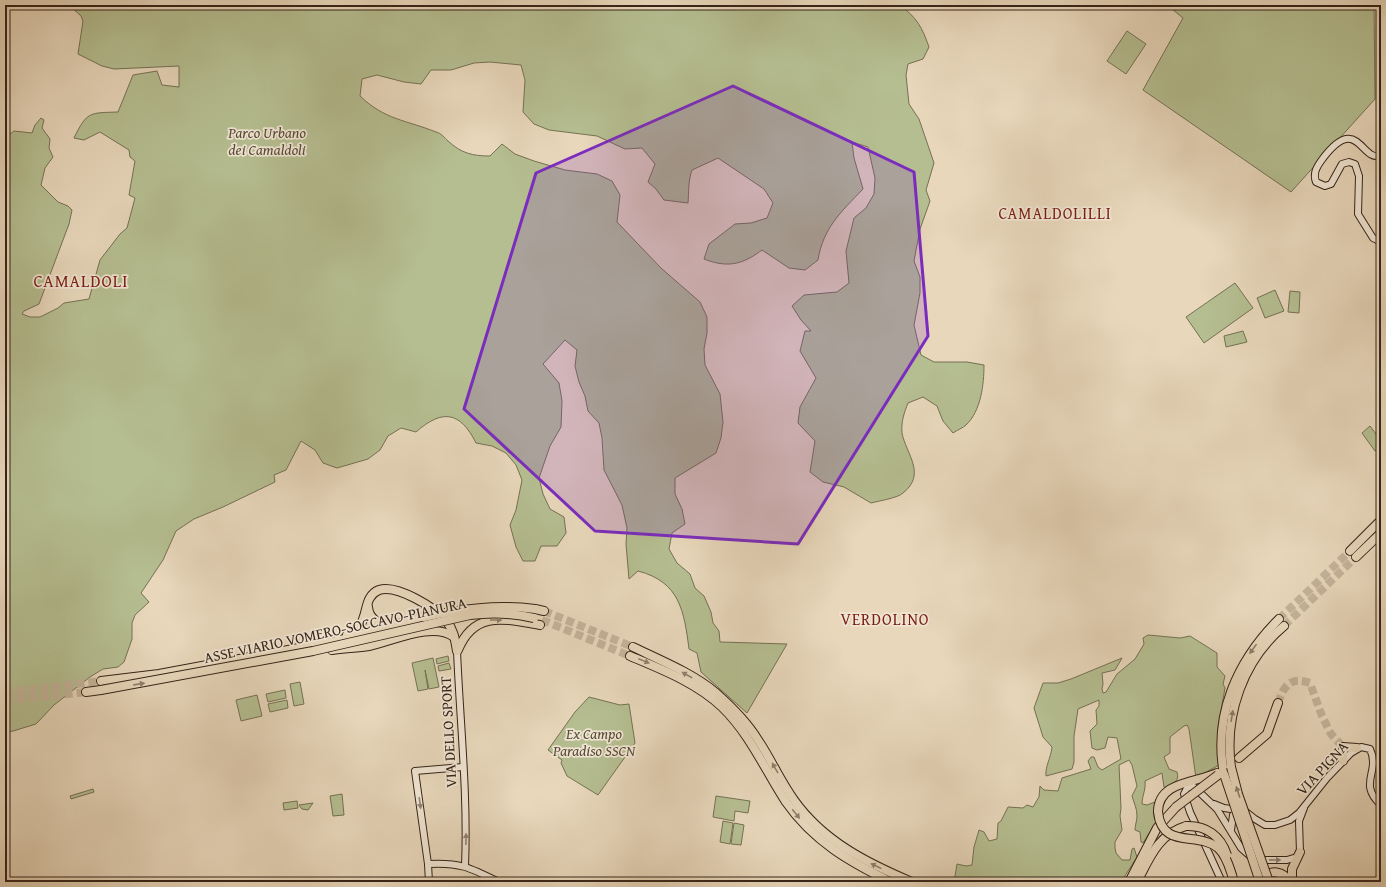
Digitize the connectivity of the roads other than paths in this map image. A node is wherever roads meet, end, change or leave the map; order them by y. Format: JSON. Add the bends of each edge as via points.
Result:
{"nodes":[{"id":1,"x":1381,"y":155,"type":"edge"},
{"id":2,"x":1381,"y":242,"type":"edge"},
{"id":3,"x":1381,"y":520,"type":"edge"},
{"id":4,"x":1381,"y":533,"type":"edge"},
{"id":5,"x":1350,"y":550,"type":"tunnel mouth"},
{"id":6,"x":1356,"y":557,"type":"tunnel mouth"},
{"id":7,"x":368,"y":603,"type":"junction"},
{"id":8,"x":544,"y":611,"type":"tunnel mouth"},
{"id":9,"x":403,"y":623,"type":"junction"},
{"id":10,"x":455,"y":637,"type":"junction"},
{"id":11,"x":633,"y":647,"type":"tunnel mouth"},
{"id":12,"x":315,"y":648,"type":"junction"},
{"id":13,"x":457,"y":651,"type":"junction"},
{"id":14,"x":630,"y":656,"type":"tunnel mouth"},
{"id":15,"x":658,"y":663,"type":"junction"},
{"id":16,"x":101,"y":681,"type":"tunnel mouth"},
{"id":17,"x":1247,"y":684,"type":"dead end"},
{"id":18,"x":86,"y":692,"type":"tunnel mouth"},
{"id":19,"x":1238,"y":692,"type":"junction"},
{"id":20,"x":1278,"y":703,"type":"tunnel mouth"},
{"id":21,"x":1357,"y":748,"type":"junction"},
{"id":22,"x":1239,"y":758,"type":"dead end"},
{"id":23,"x":1343,"y":761,"type":"junction"},
{"id":24,"x":463,"y":767,"type":"junction"},
{"id":25,"x":1220,"y":774,"type":"junction"},
{"id":26,"x":1210,"y":801,"type":"junction"},
{"id":27,"x":1381,"y":805,"type":"edge"},
{"id":28,"x":1304,"y":808,"type":"junction"},
{"id":29,"x":1242,"y":810,"type":"junction"},
{"id":30,"x":1282,"y":823,"type":"junction"},
{"id":31,"x":1299,"y":833,"type":"junction"},
{"id":32,"x":1234,"y":835,"type":"junction"},
{"id":33,"x":1300,"y":852,"type":"junction"},
{"id":34,"x":1146,"y":856,"type":"junction"},
{"id":35,"x":428,"y":864,"type":"junction"},
{"id":36,"x":465,"y":866,"type":"junction"},
{"id":37,"x":1135,"y":879,"type":"edge"},
{"id":38,"x":1233,"y":879,"type":"edge"},
{"id":39,"x":1289,"y":880,"type":"edge"},
{"id":40,"x":429,"y":882,"type":"edge"},
{"id":41,"x":499,"y":882,"type":"edge"},
{"id":42,"x":891,"y":882,"type":"edge"},
{"id":43,"x":912,"y":882,"type":"edge"},
{"id":44,"x":1125,"y":882,"type":"edge"},
{"id":45,"x":1222,"y":882,"type":"edge"},
{"id":46,"x":1259,"y":882,"type":"edge"},
{"id":47,"x":1269,"y":882,"type":"edge"}],
"edges":[{"from":1,"to":2,"type":"main road","via":[[1370,155],[1358,141],[1349,138],[1338,143],[1329,152],[1317,167],[1315,176],[1316,182],[1325,186],[1330,184],[1342,164],[1355,164],[1359,176],[1358,214],[1373,238]]},
{"from":3,"to":5,"type":"highway"},
{"from":4,"to":6,"type":"highway"},
{"from":7,"to":9,"type":"highway","via":[[369,613],[374,620],[387,625]]},
{"from":7,"to":10,"type":"highway","via":[[377,591],[398,591],[424,603],[442,616]]},
{"from":7,"to":12,"type":"highway","via":[[360,628]]},
{"from":8,"to":9,"type":"highway","name":"ASSE VIARIO VOMERO-SOCCAVO-PIANURA","bridge":true,"via":[[498,606],[479,607]]},
{"from":9,"to":12,"type":"highway","name":"ASSE VIARIO VOMERO-SOCCAVO-PIANURA"},
{"from":10,"to":12,"type":"highway","bridge":true,"via":[[444,631],[435,630],[368,646]]},
{"from":10,"to":13,"type":"highway"},
{"from":11,"to":15,"type":"highway"},
{"from":13,"to":12,"type":"highway","name":"ASSE VIARIO VOMERO-SOCCAVO-PIANURA","one_way":true,"bridge":true,"via":[[470,629],[484,621],[537,621],[515,614],[491,612]]},
{"from":12,"to":16,"type":"highway","name":"ASSE VIARIO VOMERO-SOCCAVO-PIANURA"},
{"from":18,"to":12,"type":"highway","name":"ASSE VIARIO VOMERO-SOCCAVO-PIANURA","one_way":true,"bridge":true},
{"from":13,"to":24,"type":"main road","name":"VIA DELLO SPORT"},
{"from":14,"to":15,"type":"highway","one_way":true},
{"from":15,"to":42,"type":"highway","one_way":true,"via":[[722,706],[734,720],[786,802],[822,843]]},
{"from":43,"to":15,"type":"highway","one_way":true,"via":[[875,866],[825,834],[794,800],[758,738],[737,714],[702,683]]},
{"from":17,"to":19,"type":"highway"},
{"from":19,"to":25,"type":"highway","one_way":true,"via":[[1254,661],[1282,627],[1261,638],[1248,655],[1229,694],[1221,734]]},
{"from":47,"to":19,"type":"highway","one_way":true,"bridge":true,"via":[[1231,767],[1230,730]]},
{"from":20,"to":22,"type":"highway","via":[[1269,730],[1261,741]]},
{"from":21,"to":23,"type":"main road","name":"VIA PIGNA"},
{"from":21,"to":23,"type":"highway","via":[[1343,747]]},
{"from":21,"to":27,"type":"main road","name":"VIA PIGNA","via":[[1370,749],[1374,760],[1369,790]]},
{"from":23,"to":28,"type":"main road","name":"VIA PIGNA","via":[[1326,778]]},
{"from":24,"to":35,"type":"main road","one_way":true,"via":[[415,771]]},
{"from":36,"to":24,"type":"main road","name":"VIA DELLO SPORT","one_way":true},
{"from":25,"to":34,"type":"highway","bridge":true,"via":[[1176,807],[1162,821]]},
{"from":25,"to":38,"type":"highway","bridge":true,"via":[[1168,790],[1160,799],[1158,812],[1162,826],[1170,835],[1206,842],[1218,848],[1224,855]]},
{"from":25,"to":46,"type":"highway","bridge":true},
{"from":26,"to":29,"type":"main road","name":"VIA PIGNA","via":[[1220,807]]},
{"from":26,"to":32,"type":"main road","name":"VIA PIGNA"},
{"from":26,"to":45,"type":"main road","name":"VIA PIGNA","via":[[1194,787],[1184,791],[1190,812]]},
{"from":28,"to":30,"type":"main road","name":"VIA PIGNA","via":[[1296,816]]},
{"from":28,"to":31,"type":"main road","name":"VIA PIGNA","via":[[1299,818]]},
{"from":29,"to":30,"type":"main road","name":"VIA PIGNA","via":[[1265,825]]},
{"from":29,"to":32,"type":"main road","name":"VIA PIGNA","via":[[1234,813],[1232,818]]},
{"from":30,"to":31,"type":"main road","name":"VIA PIGNA","via":[[1291,824]]},
{"from":31,"to":33,"type":"main road","name":"VIA PIGNA"},
{"from":32,"to":33,"type":"main road","name":"VIA PIGNA","one_way":true,"via":[[1243,851],[1259,860],[1290,860],[1297,857]]},
{"from":33,"to":39,"type":"highway"},
{"from":34,"to":37,"type":"highway"},
{"from":34,"to":38,"type":"highway","bridge":true,"via":[[1166,835],[1176,829],[1186,826],[1202,827],[1216,836],[1226,851]]},
{"from":35,"to":36,"type":"main road","via":[[453,863]]},
{"from":35,"to":40,"type":"main road"},
{"from":36,"to":41,"type":"main road"},
{"from":37,"to":44,"type":"highway"},
{"from":39,"to":46,"type":"highway","bridge":true,"via":[[1277,872],[1271,872]]}]}
